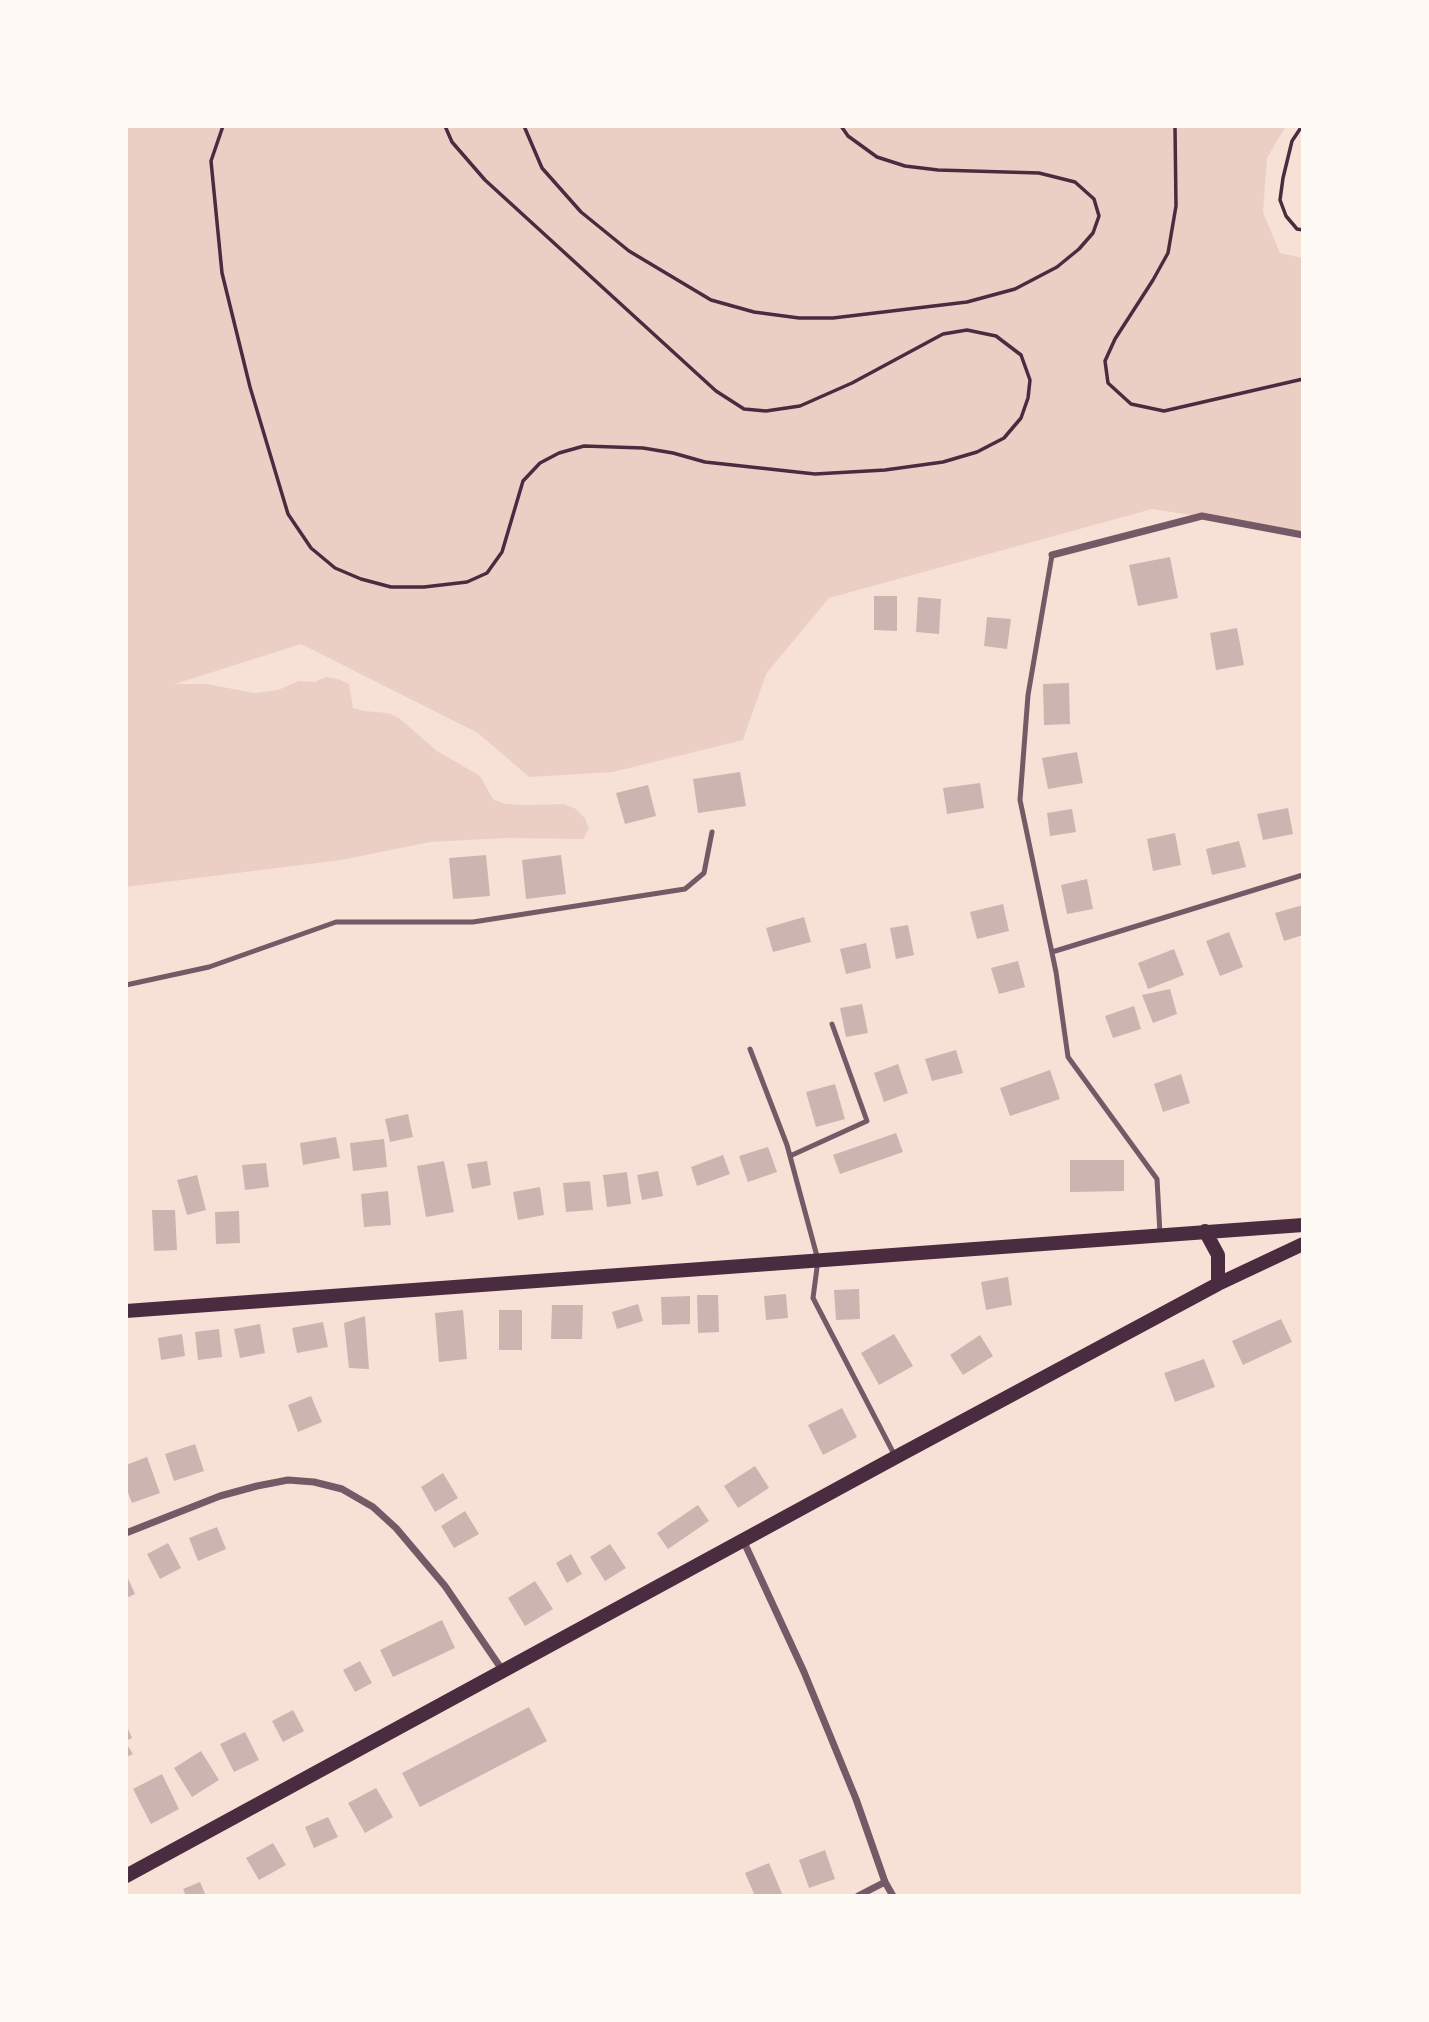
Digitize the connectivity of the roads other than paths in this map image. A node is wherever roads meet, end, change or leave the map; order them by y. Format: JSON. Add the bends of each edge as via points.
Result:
{"nodes":[{"id":1,"x":1303,"y":535,"type":"edge"},
{"id":2,"x":1052,"y":555,"type":"joint"},
{"id":3,"x":712,"y":832,"type":"dead end"},
{"id":4,"x":1303,"y":875,"type":"edge"},
{"id":5,"x":1052,"y":952,"type":"junction"},
{"id":6,"x":126,"y":985,"type":"edge"},
{"id":7,"x":832,"y":1024,"type":"dead end"},
{"id":8,"x":750,"y":1049,"type":"dead end"},
{"id":9,"x":790,"y":1156,"type":"junction"},
{"id":10,"x":1303,"y":1225,"type":"edge"},
{"id":11,"x":1205,"y":1231,"type":"junction"},
{"id":12,"x":1160,"y":1234,"type":"junction"},
{"id":13,"x":1303,"y":1244,"type":"edge"},
{"id":14,"x":818,"y":1260,"type":"junction"},
{"id":15,"x":1218,"y":1284,"type":"junction"},
{"id":16,"x":126,"y":1311,"type":"edge"},
{"id":17,"x":896,"y":1457,"type":"junction"},
{"id":18,"x":126,"y":1533,"type":"edge"},
{"id":19,"x":743,"y":1539,"type":"junction"},
{"id":20,"x":503,"y":1672,"type":"junction"},
{"id":21,"x":126,"y":1876,"type":"edge"},
{"id":22,"x":885,"y":1882,"type":"junction"},
{"id":23,"x":858,"y":1896,"type":"edge"},
{"id":24,"x":893,"y":1896,"type":"edge"}],
"edges":[{"from":1,"to":2,"type":"street","via":[[1202,516]]},
{"from":2,"to":5,"type":"lane","via":[[1028,695],[1020,800]]},
{"from":3,"to":6,"type":"lane","via":[[704,873],[685,888],[473,922],[336,922],[209,967]]},
{"from":4,"to":5,"type":"lane"},
{"from":5,"to":12,"type":"lane","via":[[1068,1056],[1157,1179]]},
{"from":7,"to":9,"type":"lane","via":[[867,1121]]},
{"from":8,"to":9,"type":"lane"},
{"from":9,"to":14,"type":"lane"},
{"from":10,"to":11,"type":"main road"},
{"from":11,"to":12,"type":"main road"},
{"from":11,"to":15,"type":"main road","via":[[1218,1255]]},
{"from":12,"to":14,"type":"main road"},
{"from":13,"to":15,"type":"main road"},
{"from":14,"to":16,"type":"main road"},
{"from":14,"to":17,"type":"lane","via":[[813,1297]]},
{"from":15,"to":17,"type":"main road"},
{"from":17,"to":19,"type":"main road"},
{"from":18,"to":20,"type":"street","via":[[257,1486],[288,1480],[342,1489],[373,1507],[396,1528],[445,1586]]},
{"from":19,"to":20,"type":"main road"},
{"from":19,"to":22,"type":"street","via":[[810,1685]]},
{"from":20,"to":21,"type":"main road"},
{"from":22,"to":23,"type":"street"},
{"from":22,"to":24,"type":"street"}]}
